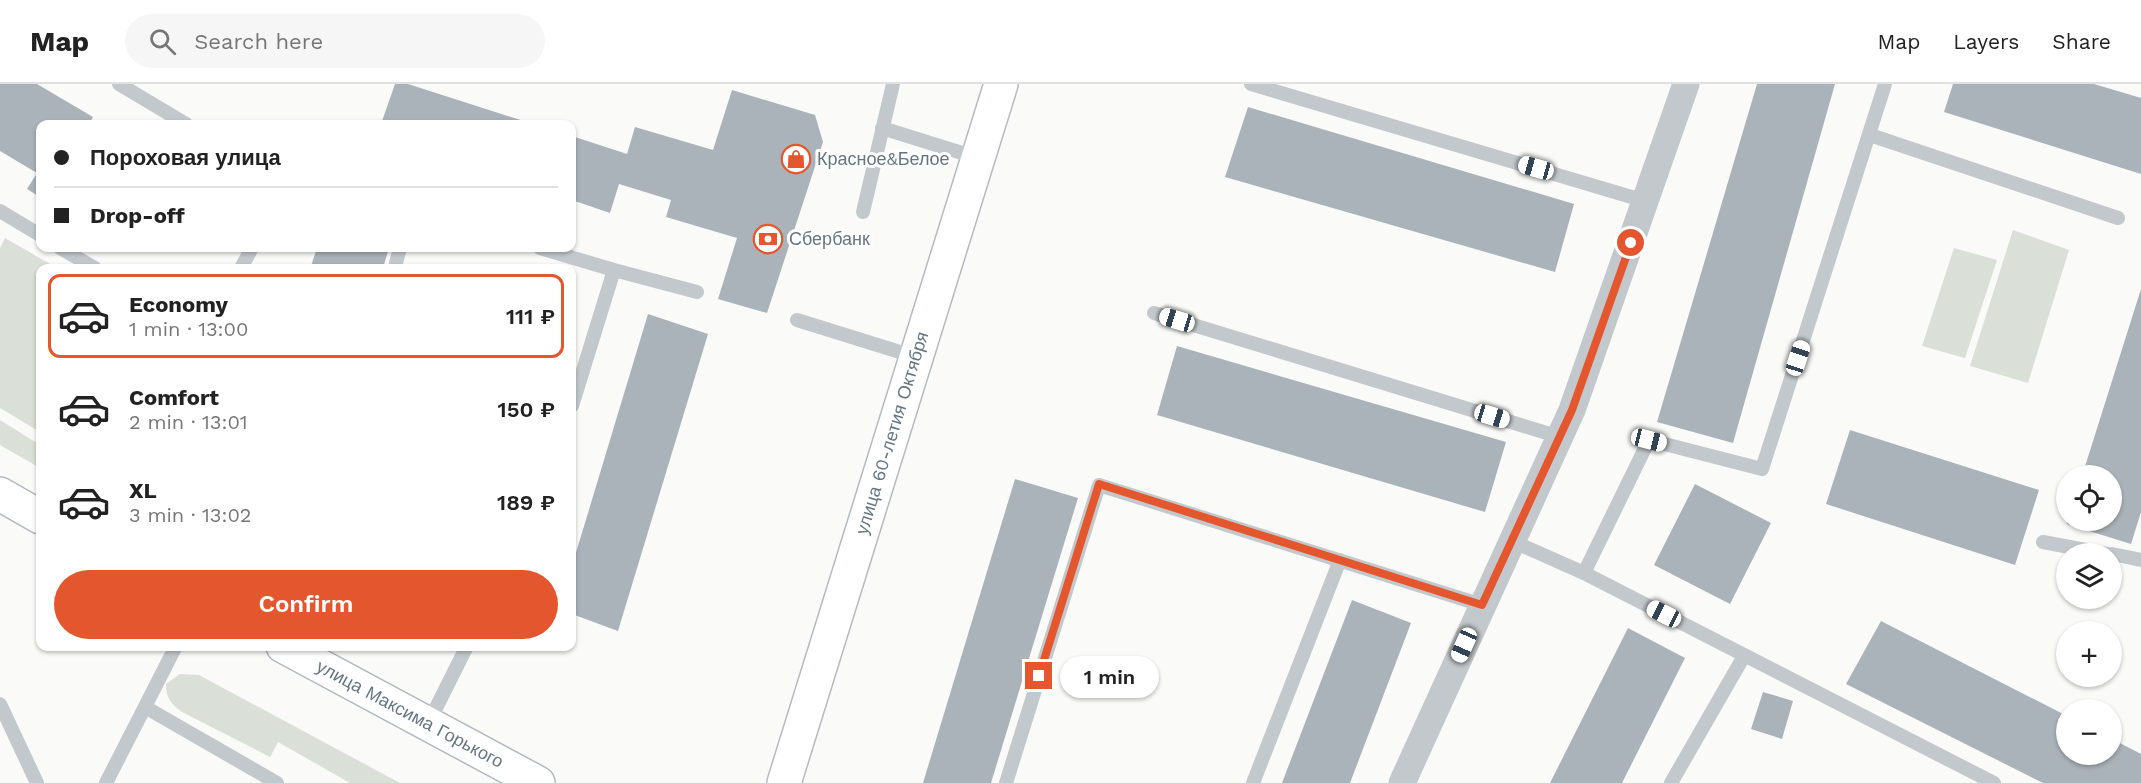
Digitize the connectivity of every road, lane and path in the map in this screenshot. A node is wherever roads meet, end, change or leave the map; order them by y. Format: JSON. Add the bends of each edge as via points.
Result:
{"nodes":[{"id":1,"x":119,"y":84,"type":"edge"},
{"id":2,"x":893,"y":84,"type":"edge"},
{"id":3,"x":1001,"y":84,"type":"edge"},
{"id":4,"x":1251,"y":84,"type":"edge"},
{"id":5,"x":1686,"y":84,"type":"edge"},
{"id":6,"x":1885,"y":84,"type":"edge"},
{"id":7,"x":179,"y":120,"type":"edge"},
{"id":8,"x":882,"y":128,"type":"junction"},
{"id":9,"x":1870,"y":135,"type":"junction"},
{"id":10,"x":978,"y":158,"type":"junction"},
{"id":11,"x":1645,"y":201,"type":"junction"},
{"id":12,"x":0,"y":211,"type":"edge"},
{"id":13,"x":862,"y":212,"type":"dead end"},
{"id":14,"x":2118,"y":218,"type":"dead end"},
{"id":15,"x":36,"y":233,"type":"edge"},
{"id":16,"x":67,"y":252,"type":"edge"},
{"id":17,"x":399,"y":252,"type":"edge"},
{"id":18,"x":553,"y":252,"type":"edge"},
{"id":19,"x":396,"y":263,"type":"dead end"},
{"id":20,"x":88,"y":264,"type":"edge"},
{"id":21,"x":614,"y":270,"type":"junction"},
{"id":22,"x":696,"y":292,"type":"dead end"},
{"id":23,"x":1154,"y":314,"type":"dead end"},
{"id":24,"x":797,"y":320,"type":"dead end"},
{"id":25,"x":916,"y":357,"type":"junction"},
{"id":26,"x":576,"y":393,"type":"edge"},
{"id":27,"x":1560,"y":437,"type":"junction"},
{"id":28,"x":0,"y":494,"type":"edge"},
{"id":29,"x":36,"y":515,"type":"edge"},
{"id":30,"x":1512,"y":541,"type":"junction"},
{"id":31,"x":2043,"y":542,"type":"dead end"},
{"id":32,"x":2056,"y":544,"type":"edge"},
{"id":33,"x":2122,"y":556,"type":"edge"},
{"id":34,"x":1340,"y":560,"type":"junction"},
{"id":35,"x":2141,"y":560,"type":"edge"},
{"id":36,"x":1584,"y":573,"type":"junction"},
{"id":37,"x":1482,"y":605,"type":"junction"},
{"id":38,"x":174,"y":651,"type":"edge"},
{"id":39,"x":292,"y":651,"type":"edge"},
{"id":40,"x":464,"y":651,"type":"edge"},
{"id":41,"x":1743,"y":656,"type":"junction"},
{"id":42,"x":0,"y":704,"type":"edge"},
{"id":43,"x":146,"y":707,"type":"junction"},
{"id":44,"x":428,"y":724,"type":"junction"},
{"id":45,"x":37,"y":783,"type":"edge"},
{"id":46,"x":106,"y":783,"type":"edge"},
{"id":47,"x":277,"y":783,"type":"edge"},
{"id":48,"x":538,"y":783,"type":"edge"},
{"id":49,"x":784,"y":783,"type":"edge"},
{"id":50,"x":1006,"y":783,"type":"edge"},
{"id":51,"x":1253,"y":783,"type":"edge"},
{"id":52,"x":1402,"y":783,"type":"edge"},
{"id":53,"x":1671,"y":783,"type":"edge"},
{"id":54,"x":1994,"y":783,"type":"edge"}],
"edges":[{"from":1,"to":7,"type":"lane"},
{"from":2,"to":8,"type":"lane"},
{"from":3,"to":10,"type":"main road","name":"улица 60-летия Октября"},
{"from":4,"to":11,"type":"lane"},
{"from":5,"to":11,"type":"street"},
{"from":6,"to":9,"type":"lane"},
{"from":8,"to":10,"type":"lane"},
{"from":8,"to":13,"type":"lane"},
{"from":9,"to":14,"type":"lane"},
{"from":9,"to":36,"type":"lane","via":[[1762,469],[1649,440]]},
{"from":10,"to":25,"type":"main road","name":"улица 60-летия Октября"},
{"from":11,"to":27,"type":"street"},
{"from":12,"to":15,"type":"lane"},
{"from":16,"to":20,"type":"lane"},
{"from":17,"to":19,"type":"lane"},
{"from":18,"to":21,"type":"lane"},
{"from":21,"to":22,"type":"lane"},
{"from":21,"to":26,"type":"lane"},
{"from":23,"to":27,"type":"lane"},
{"from":24,"to":25,"type":"lane"},
{"from":25,"to":49,"type":"main road","name":"улица 60-летия Октября"},
{"from":27,"to":30,"type":"street"},
{"from":28,"to":29,"type":"main road"},
{"from":30,"to":36,"type":"lane"},
{"from":30,"to":37,"type":"street"},
{"from":31,"to":32,"type":"lane"},
{"from":33,"to":35,"type":"lane"},
{"from":34,"to":37,"type":"lane"},
{"from":34,"to":50,"type":"lane","via":[[1099,484]]},
{"from":34,"to":51,"type":"lane"},
{"from":36,"to":41,"type":"lane"},
{"from":37,"to":52,"type":"street"},
{"from":38,"to":43,"type":"lane"},
{"from":39,"to":44,"type":"main road","name":"улица Максима Горького"},
{"from":40,"to":44,"type":"lane"},
{"from":41,"to":53,"type":"lane"},
{"from":41,"to":54,"type":"lane"},
{"from":42,"to":45,"type":"lane"},
{"from":43,"to":46,"type":"lane"},
{"from":43,"to":47,"type":"lane"},
{"from":44,"to":48,"type":"main road","name":"улица Максима Горького"}]}
